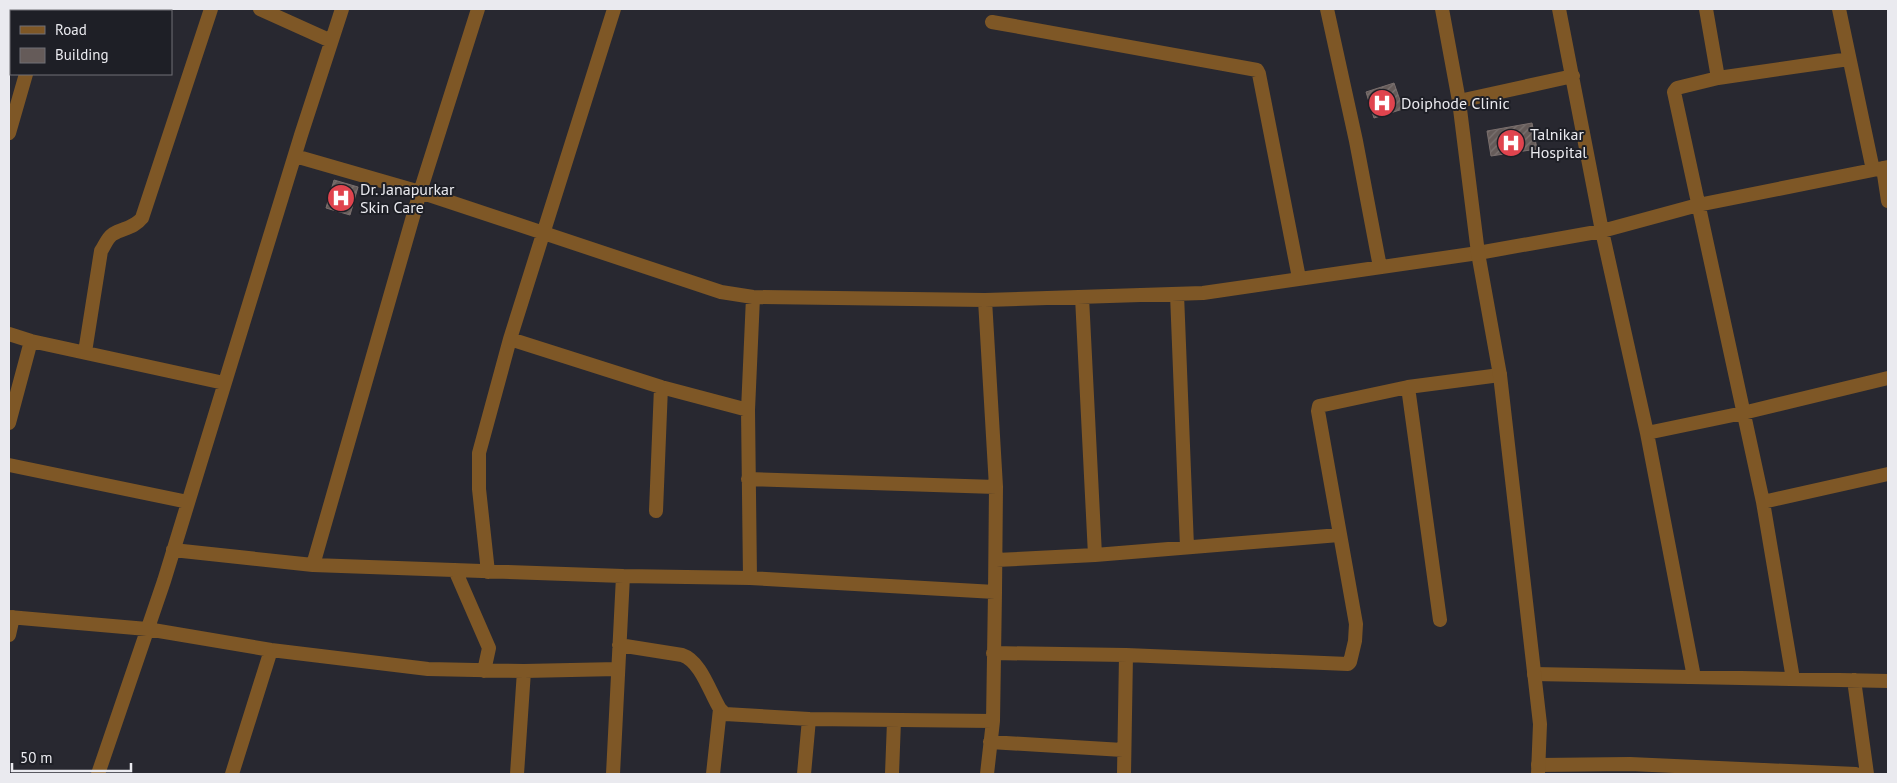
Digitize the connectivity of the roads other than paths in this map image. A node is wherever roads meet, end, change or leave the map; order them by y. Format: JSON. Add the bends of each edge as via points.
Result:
{"nodes":[{"id":1,"x":211,"y":9,"type":"edge"},
{"id":2,"x":260,"y":9,"type":"edge"},
{"id":3,"x":342,"y":9,"type":"edge"},
{"id":4,"x":478,"y":9,"type":"edge"},
{"id":5,"x":614,"y":9,"type":"edge"},
{"id":6,"x":1327,"y":9,"type":"edge"},
{"id":7,"x":1442,"y":9,"type":"edge"},
{"id":8,"x":1559,"y":9,"type":"edge"},
{"id":9,"x":1706,"y":9,"type":"edge"},
{"id":10,"x":1839,"y":9,"type":"edge"},
{"id":11,"x":992,"y":22,"type":"dead end"},
{"id":12,"x":331,"y":41,"type":"junction"},
{"id":13,"x":1849,"y":59,"type":"junction"},
{"id":14,"x":26,"y":75,"type":"edge"},
{"id":15,"x":1573,"y":76,"type":"junction"},
{"id":16,"x":1718,"y":78,"type":"junction"},
{"id":17,"x":1459,"y":102,"type":"junction"},
{"id":18,"x":9,"y":134,"type":"edge"},
{"id":19,"x":295,"y":156,"type":"junction"},
{"id":20,"x":1881,"y":168,"type":"edge"},
{"id":21,"x":420,"y":192,"type":"junction"},
{"id":22,"x":1888,"y":201,"type":"edge"},
{"id":23,"x":1698,"y":204,"type":"junction"},
{"id":24,"x":1602,"y":231,"type":"junction"},
{"id":25,"x":542,"y":234,"type":"junction"},
{"id":26,"x":1478,"y":253,"type":"junction"},
{"id":27,"x":1380,"y":267,"type":"junction"},
{"id":28,"x":1299,"y":278,"type":"junction"},
{"id":29,"x":1177,"y":294,"type":"junction"},
{"id":30,"x":753,"y":297,"type":"junction"},
{"id":31,"x":1082,"y":297,"type":"junction"},
{"id":32,"x":985,"y":300,"type":"junction"},
{"id":33,"x":9,"y":334,"type":"edge"},
{"id":34,"x":510,"y":339,"type":"junction"},
{"id":35,"x":31,"y":341,"type":"junction"},
{"id":36,"x":85,"y":352,"type":"junction"},
{"id":37,"x":1500,"y":375,"type":"junction"},
{"id":38,"x":1888,"y":378,"type":"edge"},
{"id":39,"x":224,"y":383,"type":"junction"},
{"id":40,"x":1408,"y":387,"type":"junction"},
{"id":41,"x":661,"y":388,"type":"junction"},
{"id":42,"x":748,"y":410,"type":"junction"},
{"id":43,"x":1743,"y":413,"type":"junction"},
{"id":44,"x":9,"y":423,"type":"edge"},
{"id":45,"x":1647,"y":433,"type":"junction"},
{"id":46,"x":9,"y":465,"type":"edge"},
{"id":47,"x":1888,"y":474,"type":"edge"},
{"id":48,"x":748,"y":479,"type":"junction"},
{"id":49,"x":996,"y":487,"type":"junction"},
{"id":50,"x":188,"y":502,"type":"junction"},
{"id":51,"x":1763,"y":502,"type":"junction"},
{"id":52,"x":656,"y":511,"type":"dead end"},
{"id":53,"x":1339,"y":535,"type":"junction"},
{"id":54,"x":1187,"y":547,"type":"junction"},
{"id":55,"x":173,"y":550,"type":"junction"},
{"id":56,"x":1095,"y":556,"type":"junction"},
{"id":57,"x":996,"y":560,"type":"junction"},
{"id":58,"x":313,"y":565,"type":"junction"},
{"id":59,"x":455,"y":570,"type":"junction"},
{"id":60,"x":488,"y":572,"type":"junction"},
{"id":61,"x":623,"y":576,"type":"junction"},
{"id":62,"x":750,"y":578,"type":"junction"},
{"id":63,"x":994,"y":592,"type":"junction"},
{"id":64,"x":11,"y":617,"type":"edge"},
{"id":65,"x":1440,"y":620,"type":"dead end"},
{"id":66,"x":147,"y":629,"type":"junction"},
{"id":67,"x":9,"y":635,"type":"edge"},
{"id":68,"x":619,"y":645,"type":"junction"},
{"id":69,"x":271,"y":650,"type":"junction"},
{"id":70,"x":993,"y":653,"type":"junction"},
{"id":71,"x":1126,"y":655,"type":"junction"},
{"id":72,"x":618,"y":669,"type":"junction"},
{"id":73,"x":484,"y":671,"type":"junction"},
{"id":74,"x":524,"y":671,"type":"junction"},
{"id":75,"x":1534,"y":674,"type":"junction"},
{"id":76,"x":1694,"y":677,"type":"junction"},
{"id":77,"x":1793,"y":679,"type":"junction"},
{"id":78,"x":1854,"y":680,"type":"junction"},
{"id":79,"x":1888,"y":681,"type":"edge"},
{"id":80,"x":720,"y":709,"type":"junction"},
{"id":81,"x":809,"y":719,"type":"junction"},
{"id":82,"x":894,"y":721,"type":"junction"},
{"id":83,"x":993,"y":721,"type":"junction"},
{"id":84,"x":990,"y":742,"type":"junction"},
{"id":85,"x":1123,"y":750,"type":"junction"},
{"id":86,"x":1538,"y":769,"type":"edge"},
{"id":87,"x":1629,"y":769,"type":"edge"},
{"id":88,"x":98,"y":774,"type":"edge"},
{"id":89,"x":232,"y":774,"type":"edge"},
{"id":90,"x":517,"y":774,"type":"edge"},
{"id":91,"x":613,"y":774,"type":"edge"},
{"id":92,"x":713,"y":774,"type":"edge"},
{"id":93,"x":804,"y":774,"type":"edge"},
{"id":94,"x":892,"y":774,"type":"edge"},
{"id":95,"x":987,"y":774,"type":"edge"},
{"id":96,"x":1124,"y":774,"type":"edge"},
{"id":97,"x":1856,"y":774,"type":"edge"},
{"id":98,"x":1867,"y":774,"type":"edge"}],
"edges":[{"from":1,"to":36,"type":"street","via":[[142,218],[113,234],[101,251]]},
{"from":2,"to":12,"type":"street"},
{"from":3,"to":12,"type":"street"},
{"from":4,"to":21,"type":"street"},
{"from":5,"to":25,"type":"street"},
{"from":6,"to":27,"type":"street"},
{"from":7,"to":17,"type":"street"},
{"from":8,"to":15,"type":"street"},
{"from":9,"to":16,"type":"street"},
{"from":10,"to":13,"type":"street"},
{"from":11,"to":28,"type":"street","via":[[1257,70]]},
{"from":12,"to":19,"type":"street"},
{"from":13,"to":16,"type":"street"},
{"from":13,"to":20,"type":"street"},
{"from":14,"to":18,"type":"street"},
{"from":15,"to":17,"type":"street"},
{"from":15,"to":24,"type":"street"},
{"from":16,"to":23,"type":"street","via":[[1677,88],[1674,92]]},
{"from":17,"to":26,"type":"street"},
{"from":19,"to":21,"type":"street"},
{"from":19,"to":39,"type":"street"},
{"from":20,"to":22,"type":"street"},
{"from":20,"to":23,"type":"street"},
{"from":21,"to":25,"type":"street"},
{"from":21,"to":58,"type":"street"},
{"from":23,"to":24,"type":"street"},
{"from":23,"to":43,"type":"street"},
{"from":24,"to":26,"type":"street"},
{"from":24,"to":45,"type":"street"},
{"from":25,"to":30,"type":"street","via":[[721,292]]},
{"from":25,"to":34,"type":"street"},
{"from":26,"to":27,"type":"street"},
{"from":26,"to":37,"type":"street"},
{"from":27,"to":28,"type":"street"},
{"from":28,"to":29,"type":"street"},
{"from":29,"to":31,"type":"street"},
{"from":29,"to":54,"type":"street"},
{"from":30,"to":32,"type":"street"},
{"from":30,"to":42,"type":"street"},
{"from":31,"to":32,"type":"street"},
{"from":31,"to":56,"type":"street"},
{"from":32,"to":49,"type":"street"},
{"from":33,"to":35,"type":"street"},
{"from":34,"to":41,"type":"street"},
{"from":34,"to":60,"type":"street","via":[[478,453]]},
{"from":35,"to":36,"type":"street"},
{"from":35,"to":44,"type":"street"},
{"from":36,"to":39,"type":"street"},
{"from":37,"to":40,"type":"street"},
{"from":37,"to":75,"type":"street"},
{"from":38,"to":43,"type":"street"},
{"from":39,"to":50,"type":"street"},
{"from":40,"to":53,"type":"street","via":[[1319,406]]},
{"from":40,"to":65,"type":"street"},
{"from":41,"to":42,"type":"street"},
{"from":41,"to":52,"type":"street"},
{"from":42,"to":48,"type":"street"},
{"from":43,"to":45,"type":"street"},
{"from":43,"to":51,"type":"street"},
{"from":45,"to":76,"type":"street"},
{"from":46,"to":50,"type":"street"},
{"from":47,"to":51,"type":"street"},
{"from":48,"to":49,"type":"street"},
{"from":48,"to":62,"type":"street"},
{"from":49,"to":57,"type":"street"},
{"from":50,"to":55,"type":"street"},
{"from":51,"to":77,"type":"street"},
{"from":53,"to":54,"type":"street"},
{"from":53,"to":71,"type":"street","via":[[1356,624],[1348,664]]},
{"from":54,"to":56,"type":"street"},
{"from":55,"to":58,"type":"street"},
{"from":55,"to":66,"type":"street"},
{"from":56,"to":57,"type":"street"},
{"from":57,"to":63,"type":"street"},
{"from":58,"to":59,"type":"street"},
{"from":59,"to":60,"type":"street"},
{"from":59,"to":73,"type":"street","via":[[489,648]]},
{"from":60,"to":61,"type":"street"},
{"from":61,"to":62,"type":"street"},
{"from":61,"to":68,"type":"street"},
{"from":62,"to":63,"type":"street"},
{"from":63,"to":70,"type":"street"},
{"from":64,"to":66,"type":"street"},
{"from":64,"to":67,"type":"street"},
{"from":66,"to":69,"type":"street"},
{"from":66,"to":88,"type":"street"},
{"from":68,"to":72,"type":"street"},
{"from":68,"to":80,"type":"street","via":[[691,658]]},
{"from":69,"to":73,"type":"street","via":[[428,669]]},
{"from":69,"to":89,"type":"street"},
{"from":70,"to":71,"type":"street"},
{"from":70,"to":83,"type":"street"},
{"from":71,"to":85,"type":"street"},
{"from":72,"to":74,"type":"street"},
{"from":72,"to":91,"type":"street"},
{"from":73,"to":74,"type":"street"},
{"from":74,"to":90,"type":"street"},
{"from":75,"to":76,"type":"street"},
{"from":75,"to":86,"type":"street","via":[[1540,724]]},
{"from":76,"to":77,"type":"street"},
{"from":77,"to":78,"type":"street"},
{"from":78,"to":79,"type":"street"},
{"from":78,"to":98,"type":"street"},
{"from":80,"to":81,"type":"street","via":[[728,714]]},
{"from":80,"to":92,"type":"street"},
{"from":81,"to":82,"type":"street"},
{"from":81,"to":93,"type":"street"},
{"from":82,"to":83,"type":"street"},
{"from":82,"to":94,"type":"street"},
{"from":83,"to":84,"type":"street"},
{"from":84,"to":85,"type":"street"},
{"from":84,"to":95,"type":"street"},
{"from":85,"to":96,"type":"street"},
{"from":86,"to":87,"type":"street"},
{"from":87,"to":97,"type":"street"}]}
